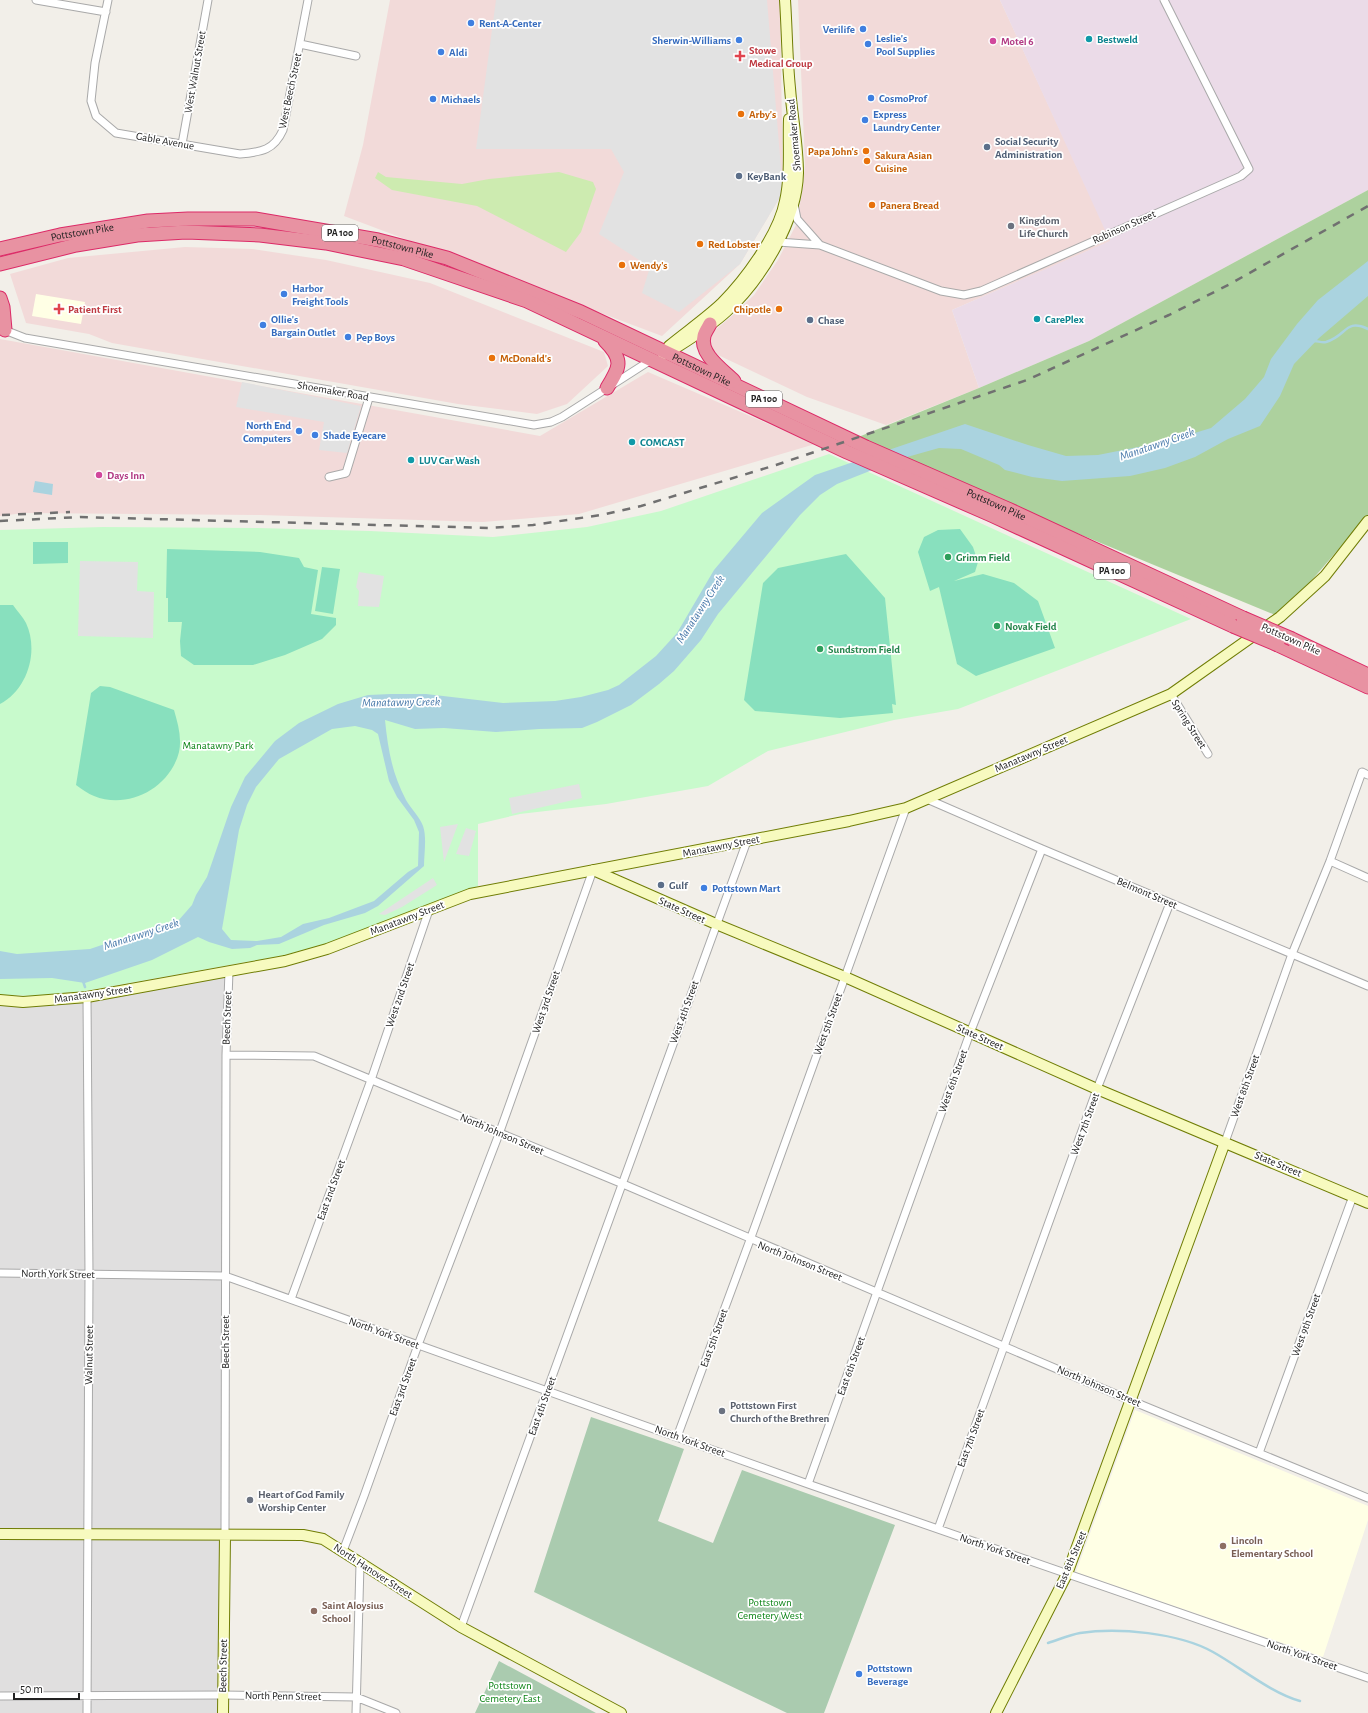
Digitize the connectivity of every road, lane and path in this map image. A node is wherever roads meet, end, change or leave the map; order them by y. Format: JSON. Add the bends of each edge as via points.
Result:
{"nodes":[{"id":1,"x":36,"y":0,"type":"edge"},
{"id":2,"x":108,"y":0,"type":"edge"},
{"id":3,"x":208,"y":0,"type":"edge"},
{"id":4,"x":308,"y":0,"type":"edge"},
{"id":5,"x":785,"y":0,"type":"edge"},
{"id":6,"x":1164,"y":0,"type":"edge"},
{"id":7,"x":106,"y":12,"type":"junction"},
{"id":8,"x":300,"y":44,"type":"junction"},
{"id":9,"x":356,"y":56,"type":"dead end"},
{"id":10,"x":790,"y":88,"type":"junction"},
{"id":11,"x":182,"y":144,"type":"junction"},
{"id":12,"x":240,"y":154,"type":"joint"},
{"id":13,"x":794,"y":204,"type":"junction"},
{"id":14,"x":774,"y":239,"type":"junction"},
{"id":15,"x":820,"y":245,"type":"junction"},
{"id":16,"x":4,"y":247,"type":"edge"},
{"id":17,"x":0,"y":264,"type":"edge"},
{"id":18,"x":0,"y":298,"type":"edge"},
{"id":19,"x":710,"y":324,"type":"junction"},
{"id":20,"x":2,"y":329,"type":"edge"},
{"id":21,"x":600,"y":335,"type":"junction"},
{"id":22,"x":666,"y":352,"type":"junction"},
{"id":23,"x":651,"y":360,"type":"junction"},
{"id":24,"x":607,"y":388,"type":"junction"},
{"id":25,"x":741,"y":388,"type":"junction"},
{"id":26,"x":369,"y":398,"type":"junction"},
{"id":27,"x":329,"y":477,"type":"dead end"},
{"id":28,"x":1368,"y":521,"type":"edge"},
{"id":29,"x":1238,"y":622,"type":"junction"},
{"id":30,"x":1368,"y":675,"type":"edge"},
{"id":31,"x":1368,"y":687,"type":"edge"},
{"id":32,"x":1170,"y":694,"type":"junction"},
{"id":33,"x":1208,"y":754,"type":"dead end"},
{"id":34,"x":1365,"y":774,"type":"edge"},
{"id":35,"x":927,"y":799,"type":"junction"},
{"id":36,"x":906,"y":808,"type":"junction"},
{"id":37,"x":747,"y":841,"type":"junction"},
{"id":38,"x":1042,"y":849,"type":"junction"},
{"id":39,"x":1330,"y":861,"type":"junction"},
{"id":40,"x":593,"y":870,"type":"junction"},
{"id":41,"x":1368,"y":878,"type":"edge"},
{"id":42,"x":1170,"y":903,"type":"junction"},
{"id":43,"x":429,"y":910,"type":"junction"},
{"id":44,"x":716,"y":924,"type":"junction"},
{"id":45,"x":1292,"y":954,"type":"junction"},
{"id":46,"x":229,"y":971,"type":"junction"},
{"id":47,"x":845,"y":977,"type":"junction"},
{"id":48,"x":1368,"y":986,"type":"edge"},
{"id":49,"x":87,"y":997,"type":"junction"},
{"id":50,"x":0,"y":1000,"type":"edge"},
{"id":51,"x":970,"y":1033,"type":"junction"},
{"id":52,"x":226,"y":1055,"type":"junction"},
{"id":53,"x":371,"y":1080,"type":"junction"},
{"id":54,"x":1097,"y":1089,"type":"junction"},
{"id":55,"x":499,"y":1134,"type":"junction"},
{"id":56,"x":1225,"y":1142,"type":"junction"},
{"id":57,"x":623,"y":1184,"type":"junction"},
{"id":58,"x":1353,"y":1196,"type":"junction"},
{"id":59,"x":1368,"y":1203,"type":"edge"},
{"id":60,"x":750,"y":1240,"type":"junction"},
{"id":61,"x":0,"y":1273,"type":"edge"},
{"id":62,"x":89,"y":1275,"type":"junction"},
{"id":63,"x":225,"y":1276,"type":"junction"},
{"id":64,"x":878,"y":1293,"type":"junction"},
{"id":65,"x":290,"y":1299,"type":"junction"},
{"id":66,"x":418,"y":1345,"type":"junction"},
{"id":67,"x":1004,"y":1346,"type":"junction"},
{"id":68,"x":548,"y":1391,"type":"junction"},
{"id":69,"x":1132,"y":1401,"type":"junction"},
{"id":70,"x":677,"y":1437,"type":"junction"},
{"id":71,"x":1259,"y":1453,"type":"junction"},
{"id":72,"x":808,"y":1484,"type":"junction"},
{"id":73,"x":1368,"y":1498,"type":"edge"},
{"id":74,"x":938,"y":1529,"type":"junction"},
{"id":75,"x":0,"y":1534,"type":"edge"},
{"id":76,"x":87,"y":1534,"type":"junction"},
{"id":77,"x":225,"y":1535,"type":"junction"},
{"id":78,"x":343,"y":1550,"type":"junction"},
{"id":79,"x":360,"y":1564,"type":"junction"},
{"id":80,"x":1068,"y":1574,"type":"junction"},
{"id":81,"x":461,"y":1627,"type":"junction"},
{"id":82,"x":1368,"y":1678,"type":"edge"},
{"id":83,"x":223,"y":1695,"type":"junction"},
{"id":84,"x":0,"y":1696,"type":"edge"},
{"id":85,"x":87,"y":1696,"type":"junction"},
{"id":86,"x":356,"y":1698,"type":"junction"},
{"id":87,"x":87,"y":1713,"type":"edge"},
{"id":88,"x":223,"y":1713,"type":"edge"},
{"id":89,"x":356,"y":1713,"type":"edge"},
{"id":90,"x":396,"y":1713,"type":"edge"},
{"id":91,"x":621,"y":1713,"type":"edge"},
{"id":92,"x":996,"y":1713,"type":"edge"}],
"edges":[{"from":1,"to":7,"type":"street"},
{"from":2,"to":7,"type":"street"},
{"from":3,"to":11,"type":"street","name":"West Walnut Street"},
{"from":4,"to":8,"type":"street","name":"West Beech Street"},
{"from":5,"to":10,"type":"street","name":"Shoemaker Road"},
{"from":6,"to":15,"type":"street","name":"Robinson Street","via":[[1249,169],[1241,176],[981,291],[964,295],[941,291]]},
{"from":7,"to":11,"type":"street","name":"Gable Avenue","via":[[95,63],[91,101],[96,116],[116,133]]},
{"from":8,"to":9,"type":"street"},
{"from":8,"to":12,"type":"street","name":"West Beech Street","via":[[283,130],[278,141],[261,152]]},
{"from":10,"to":13,"type":"street","name":"Shoemaker Road","via":[[798,148]]},
{"from":10,"to":14,"type":"street","name":"Shoemaker Road","via":[[787,191]]},
{"from":11,"to":12,"type":"street","name":"Gable Avenue"},
{"from":13,"to":14,"type":"street","name":"Shoemaker Road"},
{"from":13,"to":15,"type":"street","name":"Robinson Street","via":[[797,219]]},
{"from":14,"to":15,"type":"street","name":"Robinson Street"},
{"from":14,"to":19,"type":"street","name":"Shoemaker Road","via":[[762,268],[746,290],[728,310]]},
{"from":14,"to":22,"type":"street","name":"Shoemaker Road","via":[[720,304]]},
{"from":16,"to":22,"type":"highway","name":"Pottstown Pike","number":"PA 100","via":[[148,221],[255,219],[316,228],[378,240],[447,258],[582,312]]},
{"from":17,"to":21,"type":"highway","name":"Pottstown Pike","number":"PA 100","via":[[76,245],[137,235],[186,232],[275,237],[404,259],[527,300]]},
{"from":18,"to":20,"type":"highway","via":[[3,307]]},
{"from":19,"to":22,"type":"street","name":"Shoemaker Road"},
{"from":19,"to":25,"type":"highway","via":[[704,336],[708,355]]},
{"from":20,"to":26,"type":"street","name":"Shoemaker Road","via":[[25,338]]},
{"from":21,"to":23,"type":"highway","name":"Pottstown Pike","number":"PA 100"},
{"from":21,"to":24,"type":"highway","via":[[614,349],[619,363],[617,372]]},
{"from":22,"to":23,"type":"street","name":"Shoemaker Road"},
{"from":22,"to":25,"type":"highway","name":"Pottstown Pike","number":"PA 100"},
{"from":23,"to":24,"type":"street","name":"Shoemaker Road"},
{"from":23,"to":29,"type":"highway","name":"Pottstown Pike","number":"PA 100","via":[[847,452]]},
{"from":24,"to":26,"type":"street","name":"Shoemaker Road","via":[[562,417],[534,425]]},
{"from":25,"to":29,"type":"highway","name":"Pottstown Pike","number":"PA 100","via":[[866,447],[1008,509]]},
{"from":26,"to":27,"type":"street","via":[[346,473]]},
{"from":28,"to":32,"type":"street","name":"Manatawny Street","via":[[1325,576],[1280,617]]},
{"from":29,"to":30,"type":"highway","name":"Pottstown Pike","number":"PA 100","bridge":true,"via":[[1292,639]]},
{"from":29,"to":31,"type":"highway","name":"Pottstown Pike","number":"PA 100","bridge":true,"via":[[1278,645]]},
{"from":32,"to":33,"type":"street","name":"Spring Street"},
{"from":32,"to":35,"type":"street","name":"Manatawny Street"},
{"from":34,"to":39,"type":"street","name":"West 8th Street"},
{"from":35,"to":36,"type":"street","name":"Manatawny Street"},
{"from":35,"to":38,"type":"street","name":"Belmont Street"},
{"from":36,"to":37,"type":"street","name":"Manatawny Street"},
{"from":36,"to":47,"type":"street","name":"West 5th Street"},
{"from":37,"to":40,"type":"street","name":"Manatawny Street"},
{"from":37,"to":44,"type":"street","name":"West 4th Street"},
{"from":38,"to":42,"type":"street","name":"Belmont Street"},
{"from":38,"to":51,"type":"street","name":"West 6th Street"},
{"from":39,"to":41,"type":"street"},
{"from":39,"to":45,"type":"street","name":"West 8th Street"},
{"from":40,"to":43,"type":"street","name":"Manatawny Street","via":[[470,894]]},
{"from":40,"to":44,"type":"street","name":"State Street"},
{"from":40,"to":55,"type":"street","name":"West 3rd Street"},
{"from":42,"to":45,"type":"street","name":"Belmont Street"},
{"from":42,"to":54,"type":"street","name":"West 7th Street"},
{"from":43,"to":46,"type":"street","name":"Manatawny Street","via":[[312,954]]},
{"from":43,"to":53,"type":"street","name":"West 2nd Street"},
{"from":44,"to":47,"type":"street","name":"State Street"},
{"from":44,"to":57,"type":"street","name":"West 4th Street"},
{"from":45,"to":48,"type":"street","name":"Belmont Street"},
{"from":45,"to":56,"type":"street","name":"West 8th Street"},
{"from":46,"to":49,"type":"street","name":"Manatawny Street"},
{"from":46,"to":52,"type":"street","name":"Beech Street"},
{"from":47,"to":51,"type":"street","name":"State Street"},
{"from":47,"to":60,"type":"street","name":"West 5th Street"},
{"from":49,"to":50,"type":"street","name":"Manatawny Street","via":[[23,1002]]},
{"from":49,"to":62,"type":"street","name":"Walnut Street"},
{"from":51,"to":54,"type":"street","name":"State Street"},
{"from":51,"to":64,"type":"street","name":"West 6th Street"},
{"from":52,"to":53,"type":"street","name":"North Johnson Street","via":[[314,1056]]},
{"from":52,"to":63,"type":"street","name":"Beech Street"},
{"from":53,"to":55,"type":"street","name":"North Johnson Street"},
{"from":53,"to":65,"type":"street","name":"East 2nd Street"},
{"from":54,"to":56,"type":"street","name":"State Street"},
{"from":54,"to":67,"type":"street","name":"West 7th Street"},
{"from":55,"to":57,"type":"street","name":"North Johnson Street"},
{"from":55,"to":66,"type":"street","name":"East 3rd Street"},
{"from":56,"to":58,"type":"street","name":"State Street"},
{"from":56,"to":69,"type":"street","name":"West 8th Street"},
{"from":57,"to":60,"type":"street","name":"North Johnson Street"},
{"from":57,"to":68,"type":"street","name":"East 4th Street"},
{"from":58,"to":59,"type":"street","name":"State Street"},
{"from":58,"to":71,"type":"street","name":"West 9th Street"},
{"from":60,"to":64,"type":"street","name":"North Johnson Street"},
{"from":60,"to":70,"type":"street","name":"East 5th Street"},
{"from":61,"to":62,"type":"street","name":"North York Street"},
{"from":62,"to":63,"type":"street","name":"North York Street"},
{"from":62,"to":76,"type":"street","name":"Walnut Street"},
{"from":63,"to":65,"type":"street","name":"North York Street"},
{"from":63,"to":77,"type":"street","name":"Beech Street"},
{"from":64,"to":67,"type":"street","name":"North Johnson Street"},
{"from":64,"to":72,"type":"street","name":"East 6th Street"},
{"from":65,"to":66,"type":"street","name":"North York Street"},
{"from":66,"to":68,"type":"street","name":"North York Street"},
{"from":66,"to":78,"type":"street","name":"East 3rd Street"},
{"from":67,"to":69,"type":"street","name":"North Johnson Street"},
{"from":67,"to":74,"type":"street","name":"East 7th Street"},
{"from":68,"to":70,"type":"street","name":"North York Street"},
{"from":68,"to":81,"type":"street","name":"East 4th Street"},
{"from":69,"to":71,"type":"street","name":"North Johnson Street"},
{"from":69,"to":80,"type":"street","name":"East 8th Street"},
{"from":70,"to":72,"type":"street","name":"North York Street"},
{"from":71,"to":73,"type":"street","name":"North Johnson Street"},
{"from":72,"to":74,"type":"street","name":"North York Street"},
{"from":74,"to":80,"type":"street","name":"North York Street"},
{"from":75,"to":76,"type":"street","name":"North Hanover Street"},
{"from":76,"to":77,"type":"street","name":"North Hanover Street"},
{"from":76,"to":85,"type":"street","name":"Walnut Street"},
{"from":77,"to":78,"type":"street","name":"North Hanover Street","via":[[303,1536],[323,1540]]},
{"from":77,"to":83,"type":"street","name":"Beech Street"},
{"from":78,"to":79,"type":"street","name":"North Hanover Street"},
{"from":79,"to":81,"type":"street","name":"North Hanover Street"},
{"from":79,"to":86,"type":"street"},
{"from":80,"to":82,"type":"street","name":"North York Street"},
{"from":80,"to":92,"type":"street","name":"East 8th Street"},
{"from":81,"to":91,"type":"street","name":"North Hanover Street"},
{"from":83,"to":85,"type":"street","name":"North Penn Street"},
{"from":83,"to":86,"type":"street","name":"North Penn Street"},
{"from":83,"to":88,"type":"street","name":"Beech Street"},
{"from":84,"to":85,"type":"street","name":"North Penn Street"},
{"from":85,"to":87,"type":"street","name":"Walnut Street"},
{"from":86,"to":89,"type":"street"},
{"from":86,"to":90,"type":"street","name":"North Penn Street"}]}
